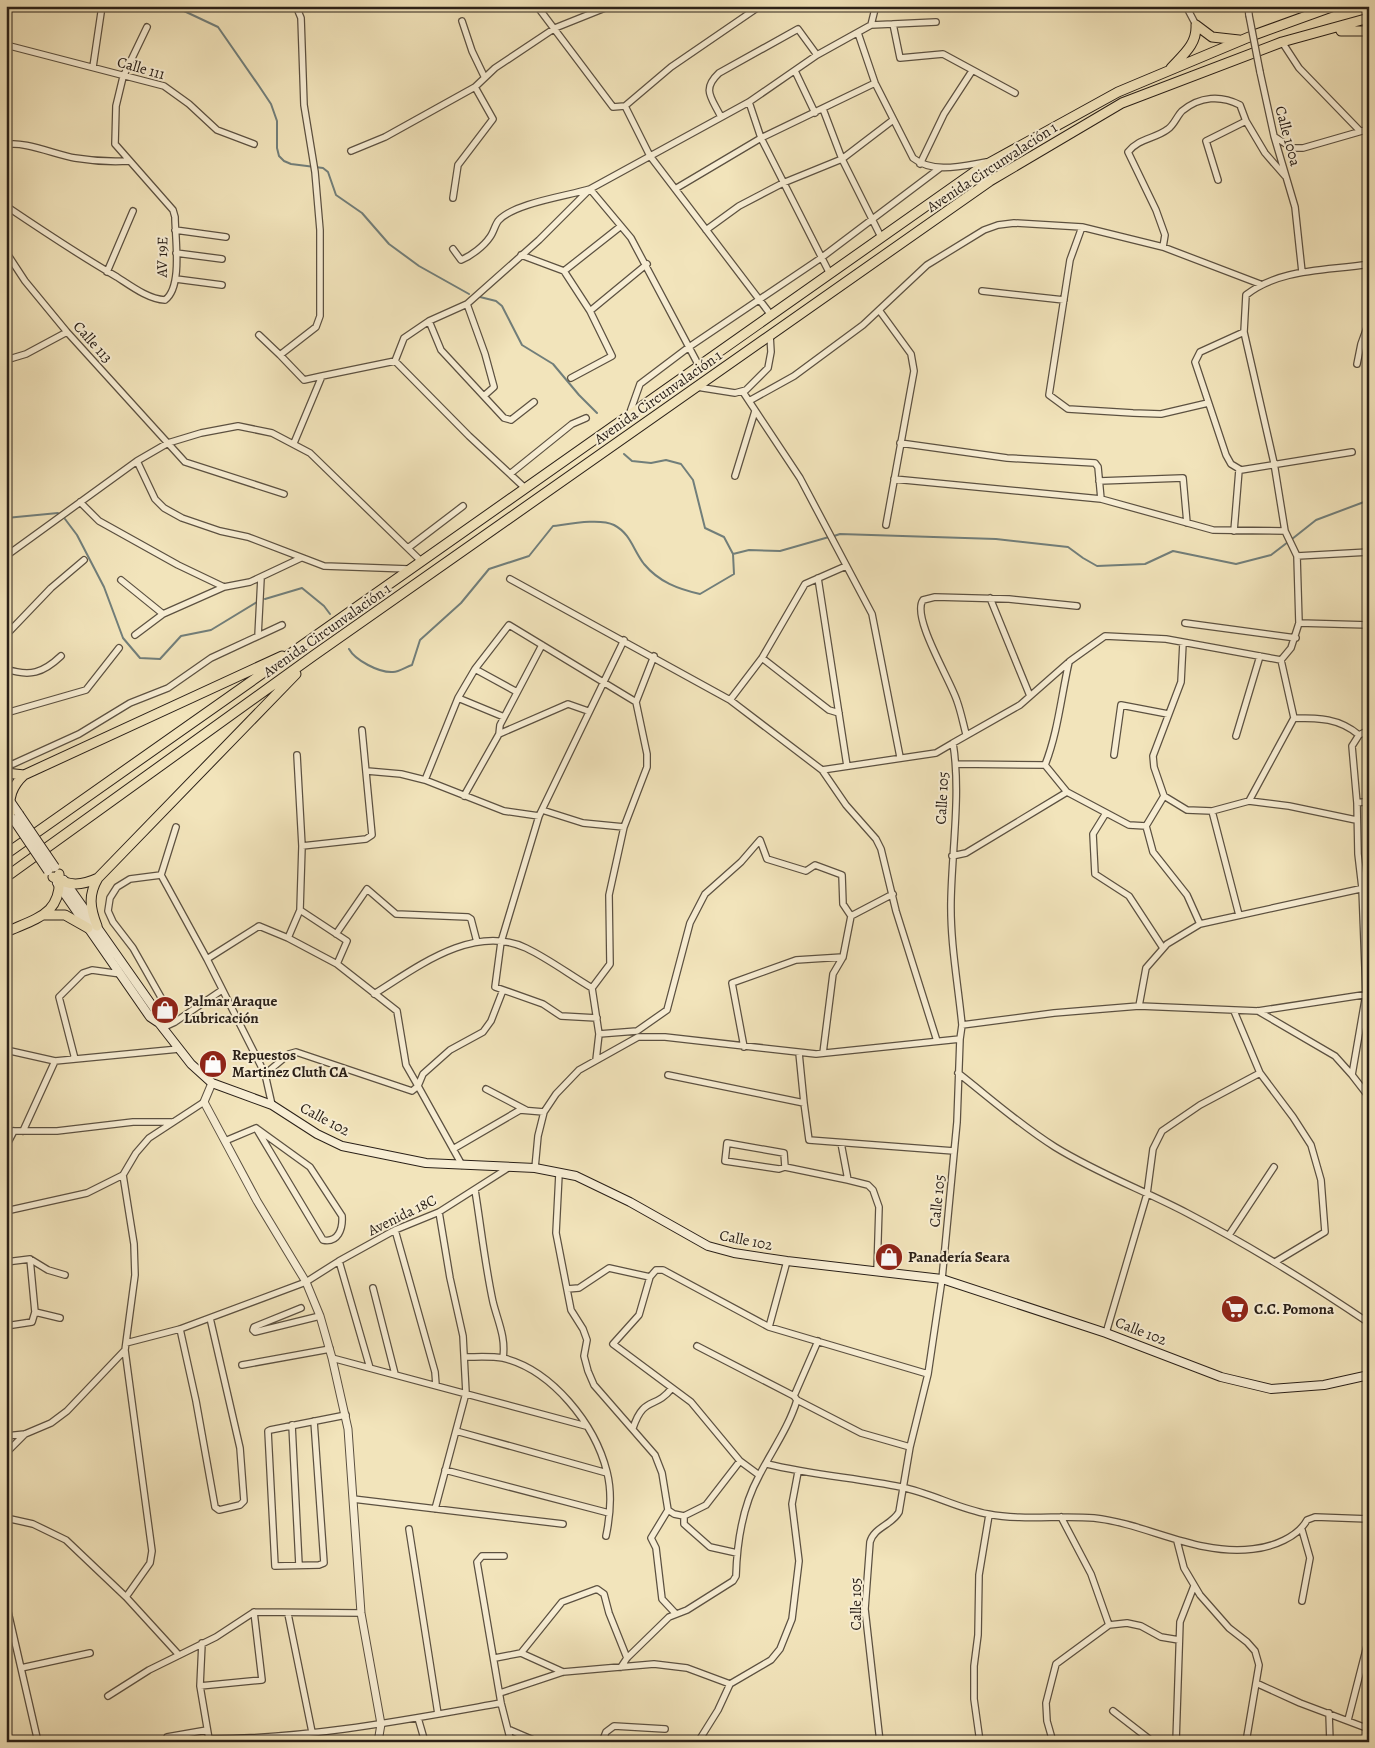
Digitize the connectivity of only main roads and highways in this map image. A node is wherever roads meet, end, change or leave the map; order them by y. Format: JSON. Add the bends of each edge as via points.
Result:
{"nodes":[{"id":1,"x":1334,"y":6,"type":"edge"},
{"id":2,"x":1369,"y":18,"type":"edge"},
{"id":3,"x":1369,"y":31,"type":"edge"},
{"id":4,"x":1303,"y":35,"type":"junction"},
{"id":5,"x":1242,"y":40,"type":"junction"},
{"id":6,"x":1168,"y":71,"type":"junction"},
{"id":7,"x":303,"y":646,"type":"junction"},
{"id":8,"x":313,"y":656,"type":"junction"},
{"id":9,"x":6,"y":773,"type":"edge"},
{"id":10,"x":24,"y":774,"type":"junction"},
{"id":11,"x":11,"y":808,"type":"edge"},
{"id":12,"x":6,"y":854,"type":"edge"},
{"id":13,"x":6,"y":877,"type":"edge"},
{"id":14,"x":57,"y":877,"type":"junction"},
{"id":15,"x":98,"y":878,"type":"junction"},
{"id":16,"x":43,"y":915,"type":"junction"},
{"id":17,"x":92,"y":927,"type":"junction"},
{"id":18,"x":6,"y":932,"type":"edge"},
{"id":19,"x":161,"y":1026,"type":"junction"},
{"id":20,"x":1369,"y":1375,"type":"edge"}],
"edges":[{"from":1,"to":5,"type":"main road","name":"Avenida Circunvalación 1"},
{"from":2,"to":4,"type":"main road","name":"Avenida Circunvalación 1"},
{"from":3,"to":4,"type":"main road","via":[[1352,29]]},
{"from":4,"to":8,"type":"main road","name":"Avenida Circunvalación 1","via":[[1122,103],[990,181]]},
{"from":5,"to":6,"type":"main road","name":"Avenida Circunvalación 1"},
{"from":5,"to":6,"type":"main road","via":[[1212,37],[1196,24],[1197,36]]},
{"from":6,"to":7,"type":"main road","name":"Avenida Circunvalación 1","via":[[1118,92],[992,162]]},
{"from":7,"to":10,"type":"main road"},
{"from":7,"to":12,"type":"main road","name":"Avenida Circunvalación 1"},
{"from":8,"to":13,"type":"main road","name":"Avenida Circunvalación 1"},
{"from":8,"to":15,"type":"main road"},
{"from":9,"to":10,"type":"main road"},
{"from":10,"to":11,"type":"main road","via":[[17,781]]},
{"from":11,"to":14,"type":"main road","name":"Calle 102","bridge":true},
{"from":14,"to":15,"type":"main road","via":[[79,885]]},
{"from":14,"to":16,"type":"main road","via":[[57,900]]},
{"from":14,"to":17,"type":"main road","name":"Calle 102"},
{"from":15,"to":17,"type":"main road","via":[[91,895]]},
{"from":16,"to":17,"type":"main road","via":[[65,916]]},
{"from":16,"to":18,"type":"main road"},
{"from":17,"to":19,"type":"main road","name":"Calle 102","via":[[150,1017]]},
{"from":17,"to":19,"type":"main road","name":"Calle 102","via":[[156,1011]]},
{"from":19,"to":20,"type":"main road","name":"Calle 102","via":[[212,1083],[272,1105],[342,1146],[426,1163],[535,1168],[576,1176],[708,1246],[787,1261],[942,1279],[1106,1333],[1221,1377],[1271,1389],[1324,1385]]}]}
